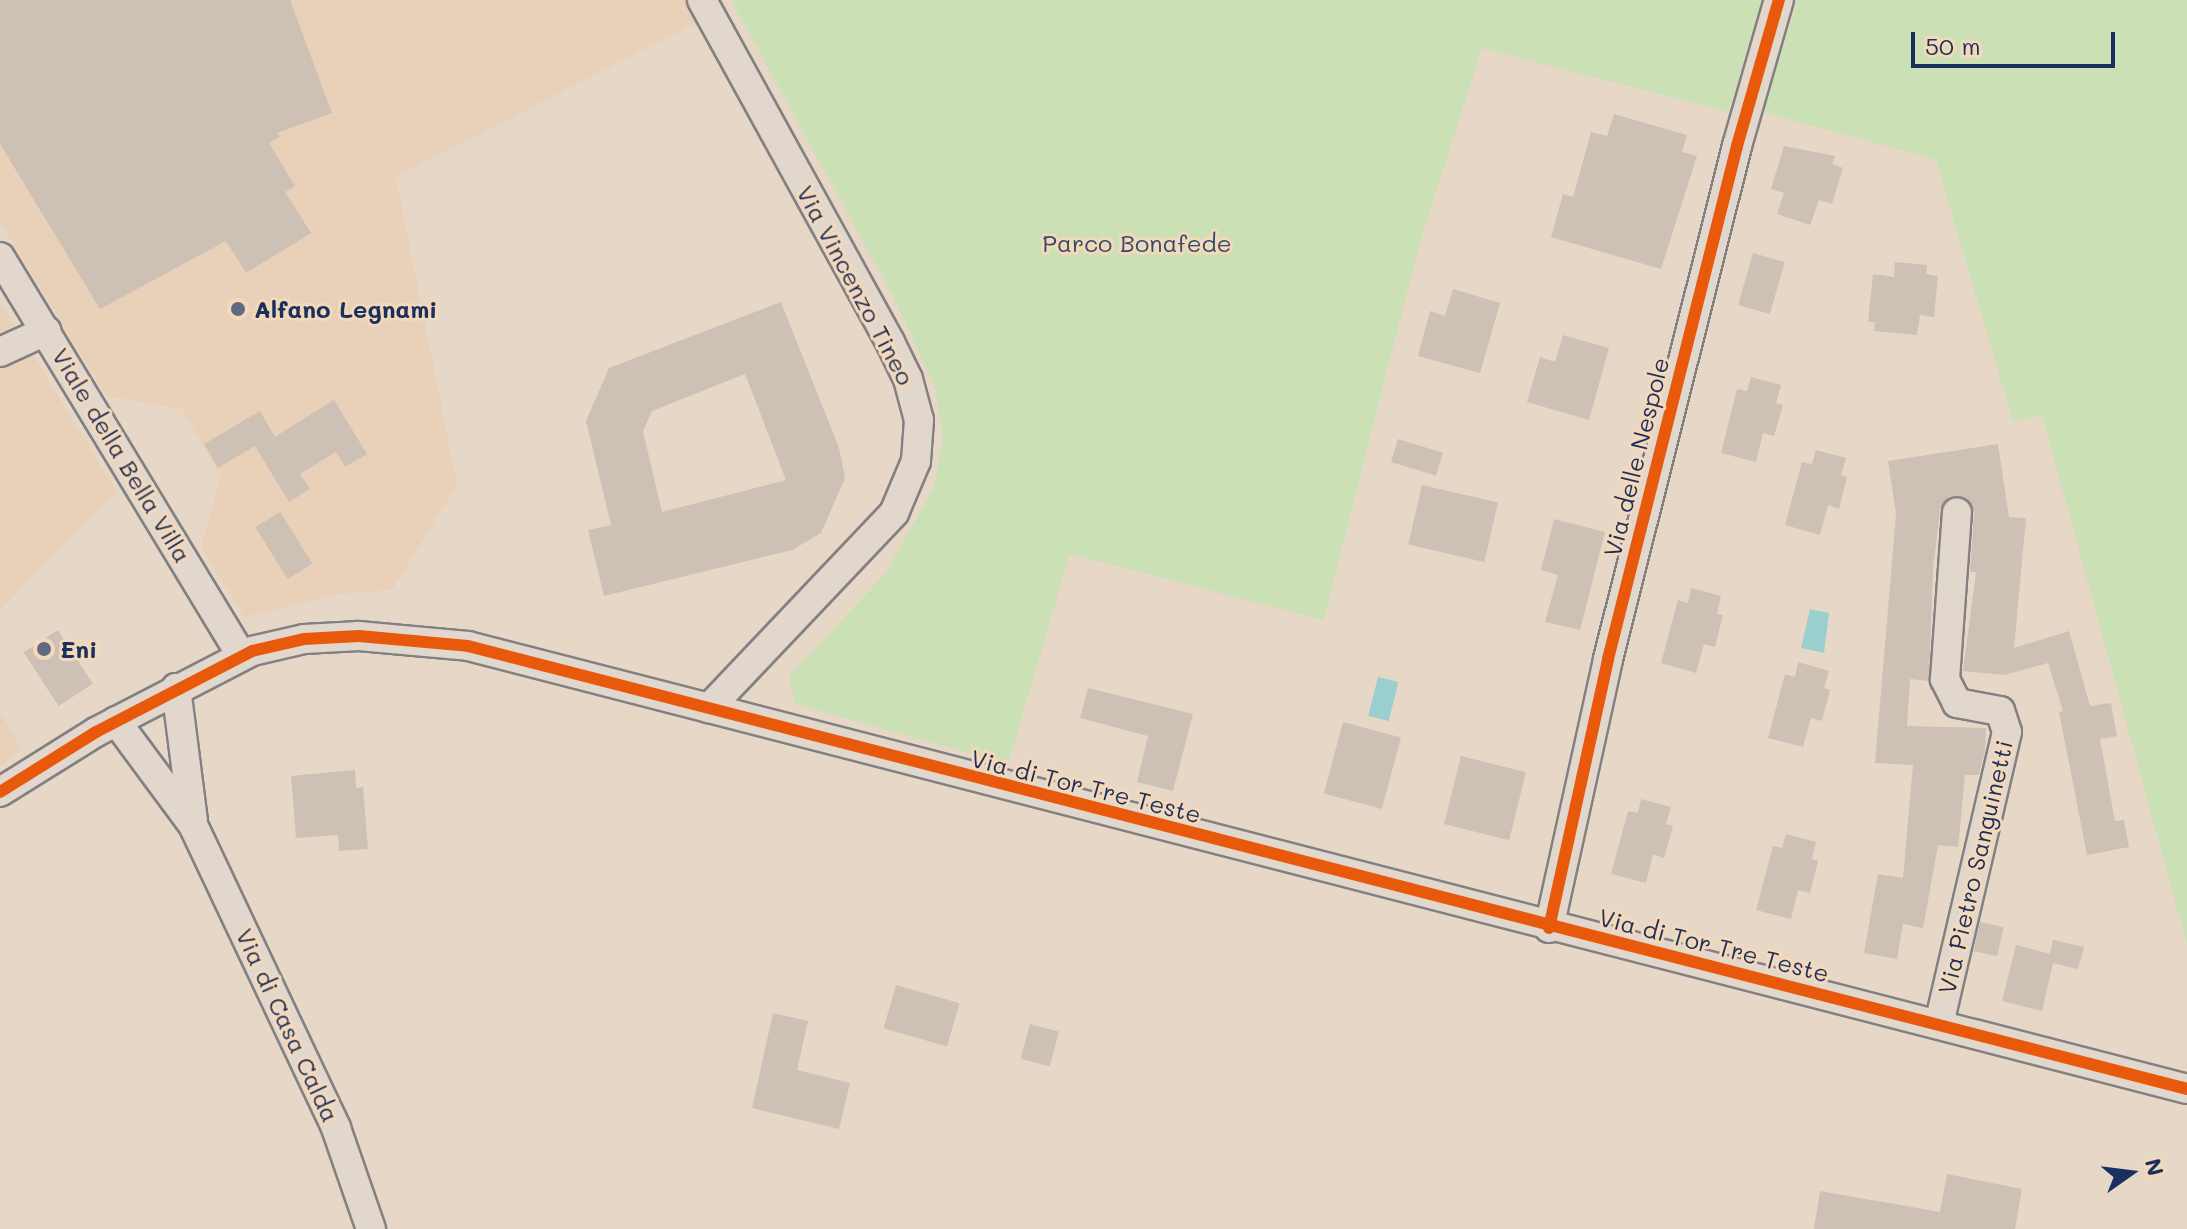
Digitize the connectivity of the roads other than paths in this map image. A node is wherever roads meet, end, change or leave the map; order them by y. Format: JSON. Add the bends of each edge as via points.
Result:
{"nodes":[{"id":1,"x":702,"y":0,"type":"edge"},
{"id":2,"x":1779,"y":0,"type":"edge"},
{"id":3,"x":0,"y":257,"type":"edge"},
{"id":4,"x":46,"y":331,"type":"junction"},
{"id":5,"x":0,"y":352,"type":"edge"},
{"id":6,"x":1957,"y":512,"type":"dead end"},
{"id":7,"x":241,"y":655,"type":"junction"},
{"id":8,"x":176,"y":688,"type":"junction"},
{"id":9,"x":709,"y":708,"type":"junction"},
{"id":10,"x":116,"y":721,"type":"junction"},
{"id":11,"x":0,"y":792,"type":"edge"},
{"id":12,"x":193,"y":825,"type":"junction"},
{"id":13,"x":1549,"y":928,"type":"junction"},
{"id":14,"x":1939,"y":1024,"type":"junction"},
{"id":15,"x":2187,"y":1089,"type":"edge"},
{"id":16,"x":371,"y":1229,"type":"edge"}],
"edges":[{"from":1,"to":9,"type":"street","name":"Via Vincenzo Tineo","via":[[896,354],[919,420],[916,461],[894,513]]},
{"from":2,"to":13,"type":"street","name":"Via delle Nespole","via":[[1622,603]]},
{"from":3,"to":4,"type":"street","name":"Viale della Bella Villa"},
{"from":4,"to":5,"type":"street"},
{"from":4,"to":7,"type":"street","name":"Viale della Bella Villa"},
{"from":6,"to":14,"type":"street","name":"Via Pietro Sanguinetti","via":[[1945,679],[1957,703],[2000,711],[2007,732]]},
{"from":7,"to":8,"type":"street","name":"Via di Tor Tre Teste"},
{"from":7,"to":9,"type":"street","name":"Via di Tor Tre Teste","via":[[319,638],[437,642],[516,656]]},
{"from":8,"to":10,"type":"street","name":"Via di Tor Tre Teste"},
{"from":8,"to":12,"type":"street","name":"Via di Casa Calda"},
{"from":9,"to":13,"type":"street","name":"Via di Tor Tre Teste"},
{"from":10,"to":11,"type":"street","name":"Via di Tor Tre Teste"},
{"from":10,"to":12,"type":"street","name":"Via di Casa Calda"},
{"from":12,"to":16,"type":"street","name":"Via di Casa Calda","via":[[314,1077]]},
{"from":13,"to":14,"type":"street","name":"Via di Tor Tre Teste"},
{"from":14,"to":15,"type":"street","name":"Via di Tor Tre Teste"}]}
